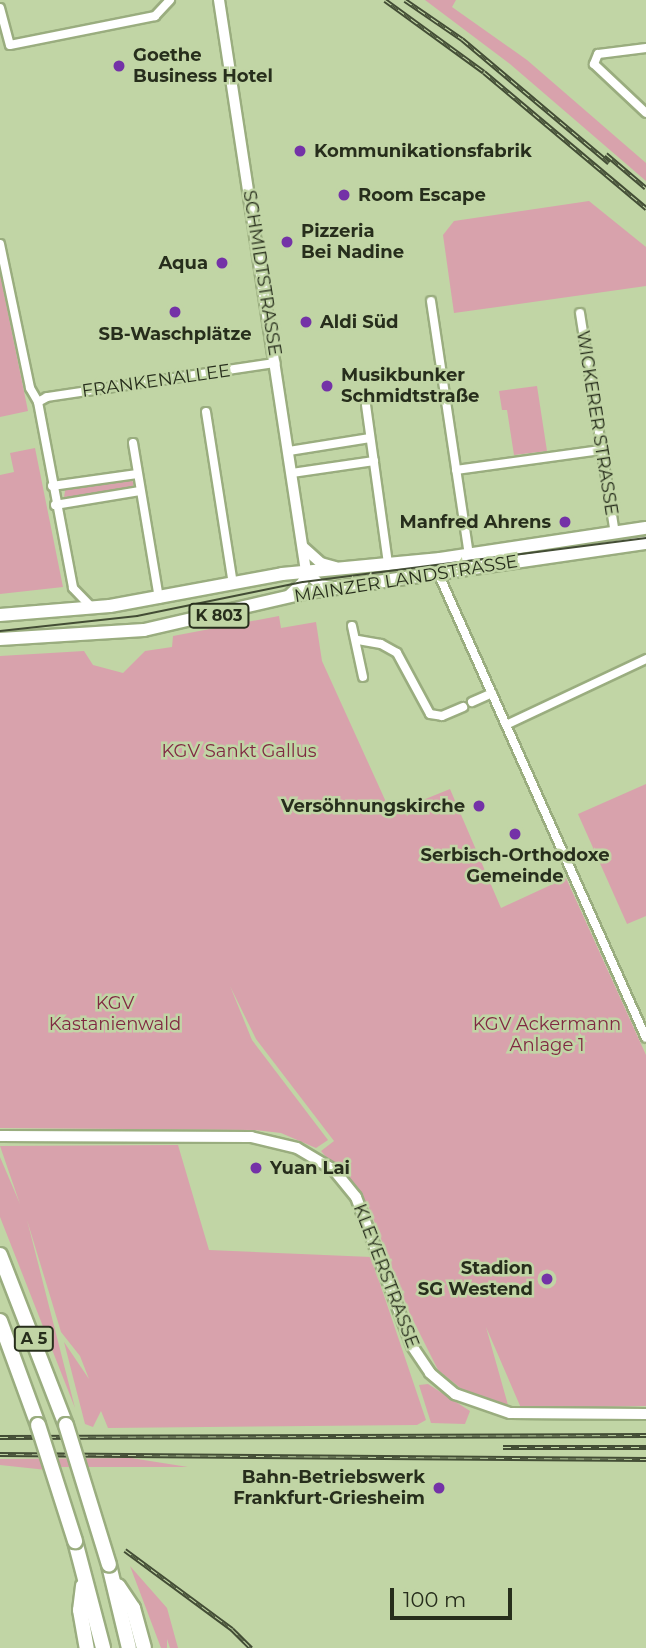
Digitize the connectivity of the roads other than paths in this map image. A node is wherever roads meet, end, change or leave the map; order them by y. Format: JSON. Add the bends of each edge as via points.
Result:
{"nodes":[{"id":1,"x":170,"y":0,"type":"edge"},
{"id":2,"x":219,"y":0,"type":"edge"},
{"id":3,"x":0,"y":8,"type":"edge"},
{"id":4,"x":646,"y":48,"type":"edge"},
{"id":5,"x":646,"y":113,"type":"edge"},
{"id":6,"x":0,"y":244,"type":"edge"},
{"id":7,"x":431,"y":301,"type":"dead end"},
{"id":8,"x":580,"y":313,"type":"dead end"},
{"id":9,"x":275,"y":363,"type":"junction"},
{"id":10,"x":38,"y":402,"type":"junction"},
{"id":11,"x":366,"y":405,"type":"dead end"},
{"id":12,"x":206,"y":412,"type":"dead end"},
{"id":13,"x":370,"y":438,"type":"junction"},
{"id":14,"x":132,"y":443,"type":"dead end"},
{"id":15,"x":289,"y":450,"type":"junction"},
{"id":16,"x":601,"y":450,"type":"junction"},
{"id":17,"x":374,"y":461,"type":"junction"},
{"id":18,"x":456,"y":470,"type":"junction"},
{"id":19,"x":292,"y":473,"type":"junction"},
{"id":20,"x":138,"y":474,"type":"junction"},
{"id":21,"x":52,"y":486,"type":"junction"},
{"id":22,"x":140,"y":491,"type":"junction"},
{"id":23,"x":55,"y":505,"type":"junction"},
{"id":24,"x":646,"y":528,"type":"edge"},
{"id":25,"x":615,"y":533,"type":"junction"},
{"id":26,"x":646,"y":543,"type":"edge"},
{"id":27,"x":303,"y":547,"type":"junction"},
{"id":28,"x":468,"y":555,"type":"junction"},
{"id":29,"x":388,"y":564,"type":"junction"},
{"id":30,"x":341,"y":568,"type":"junction"},
{"id":31,"x":306,"y":571,"type":"junction"},
{"id":32,"x":438,"y":573,"type":"junction"},
{"id":33,"x":233,"y":584,"type":"junction"},
{"id":34,"x":72,"y":588,"type":"junction"},
{"id":35,"x":337,"y":588,"type":"junction"},
{"id":36,"x":286,"y":598,"type":"junction"},
{"id":37,"x":159,"y":599,"type":"junction"},
{"id":38,"x":92,"y":608,"type":"junction"},
{"id":39,"x":61,"y":612,"type":"junction"},
{"id":40,"x":0,"y":615,"type":"edge"},
{"id":41,"x":352,"y":625,"type":"dead end"},
{"id":42,"x":0,"y":639,"type":"edge"},
{"id":43,"x":358,"y":640,"type":"junction"},
{"id":44,"x":646,"y":659,"type":"edge"},
{"id":45,"x":363,"y":677,"type":"dead end"},
{"id":46,"x":492,"y":693,"type":"junction"},
{"id":47,"x":472,"y":702,"type":"dead end"},
{"id":48,"x":463,"y":706,"type":"dead end"},
{"id":49,"x":506,"y":725,"type":"junction"},
{"id":50,"x":646,"y":1038,"type":"edge"},
{"id":51,"x":0,"y":1136,"type":"edge"},
{"id":52,"x":0,"y":1255,"type":"edge"},
{"id":53,"x":0,"y":1321,"type":"edge"},
{"id":54,"x":646,"y":1414,"type":"edge"},
{"id":55,"x":111,"y":1571,"type":"junction"},
{"id":56,"x":84,"y":1581,"type":"junction"},
{"id":57,"x":87,"y":1648,"type":"edge"},
{"id":58,"x":103,"y":1648,"type":"edge"},
{"id":59,"x":129,"y":1648,"type":"edge"},
{"id":60,"x":144,"y":1648,"type":"edge"}],
"edges":[{"from":1,"to":3,"type":"street","via":[[155,16],[10,45]]},
{"from":2,"to":9,"type":"main road","name":"SCHMIDTSTRASSE"},
{"from":4,"to":5,"type":"street","via":[[598,54],[594,64]]},
{"from":6,"to":10,"type":"street","via":[[30,388]]},
{"from":7,"to":18,"type":"street"},
{"from":8,"to":16,"type":"street","name":"WICKERER STRASSE"},
{"from":9,"to":10,"type":"street","name":"FRANKENALLEE"},
{"from":9,"to":15,"type":"main road","name":"SCHMIDTSTRASSE"},
{"from":10,"to":21,"type":"street"},
{"from":11,"to":13,"type":"street"},
{"from":12,"to":33,"type":"street"},
{"from":13,"to":15,"type":"street"},
{"from":13,"to":17,"type":"street"},
{"from":14,"to":20,"type":"street"},
{"from":15,"to":19,"type":"main road","name":"SCHMIDTSTRASSE"},
{"from":16,"to":18,"type":"street"},
{"from":16,"to":25,"type":"street","name":"WICKERER STRASSE"},
{"from":17,"to":19,"type":"street"},
{"from":17,"to":29,"type":"street"},
{"from":18,"to":28,"type":"street"},
{"from":19,"to":27,"type":"main road","name":"SCHMIDTSTRASSE"},
{"from":20,"to":21,"type":"street"},
{"from":20,"to":22,"type":"street"},
{"from":21,"to":23,"type":"street"},
{"from":22,"to":23,"type":"street"},
{"from":22,"to":37,"type":"street"},
{"from":23,"to":34,"type":"street"},
{"from":24,"to":25,"type":"main road","name":"MAINZER LANDSTRASSE"},
{"from":25,"to":28,"type":"main road","name":"MAINZER LANDSTRASSE"},
{"from":26,"to":32,"type":"main road","name":"MAINZER LANDSTRASSE"},
{"from":27,"to":30,"type":"main road","via":[[321,563]]},
{"from":27,"to":31,"type":"main road","name":"SCHMIDTSTRASSE"},
{"from":28,"to":29,"type":"main road","name":"MAINZER LANDSTRASSE"},
{"from":29,"to":30,"type":"main road","name":"MAINZER LANDSTRASSE"},
{"from":30,"to":31,"type":"main road","name":"MAINZER LANDSTRASSE"},
{"from":31,"to":33,"type":"main road","name":"MAINZER LANDSTRASSE"},
{"from":31,"to":35,"type":"main road","via":[[320,584]]},
{"from":31,"to":36,"type":"main road","via":[[303,583]]},
{"from":32,"to":35,"type":"main road","name":"MAINZER LANDSTRASSE"},
{"from":32,"to":46,"type":"street"},
{"from":33,"to":37,"type":"main road","name":"MAINZER LANDSTRASSE"},
{"from":34,"to":38,"type":"street"},
{"from":34,"to":39,"type":"street"},
{"from":35,"to":36,"type":"main road","name":"MAINZER LANDSTRASSE"},
{"from":36,"to":42,"type":"main road","name":"MAINZER LANDSTRASSE","number":"K 803","via":[[144,629]]},
{"from":37,"to":38,"type":"main road","name":"MAINZER LANDSTRASSE"},
{"from":38,"to":39,"type":"main road","name":"MAINZER LANDSTRASSE"},
{"from":39,"to":40,"type":"main road","name":"MAINZER LANDSTRASSE"},
{"from":41,"to":43,"type":"street"},
{"from":43,"to":45,"type":"street"},
{"from":43,"to":48,"type":"street","via":[[397,653],[430,714],[442,716]]},
{"from":44,"to":49,"type":"street"},
{"from":46,"to":47,"type":"street"},
{"from":46,"to":49,"type":"street"},
{"from":49,"to":50,"type":"street"},
{"from":51,"to":54,"type":"street","name":"KLEYERSTRASSE","via":[[239,1137],[297,1147],[334,1170],[356,1197],[412,1346],[430,1373],[455,1394],[510,1413]]},
{"from":52,"to":55,"type":"highway","number":"A 5","bridge":true,"via":[[66,1425]]},
{"from":53,"to":56,"type":"highway","number":"A 5","bridge":true,"via":[[38,1425]]},
{"from":55,"to":59,"type":"highway","number":"A 5"},
{"from":55,"to":60,"type":"highway","via":[[133,1608]]},
{"from":56,"to":57,"type":"highway","via":[[80,1610]]},
{"from":56,"to":58,"type":"highway","number":"A 5"}]}
